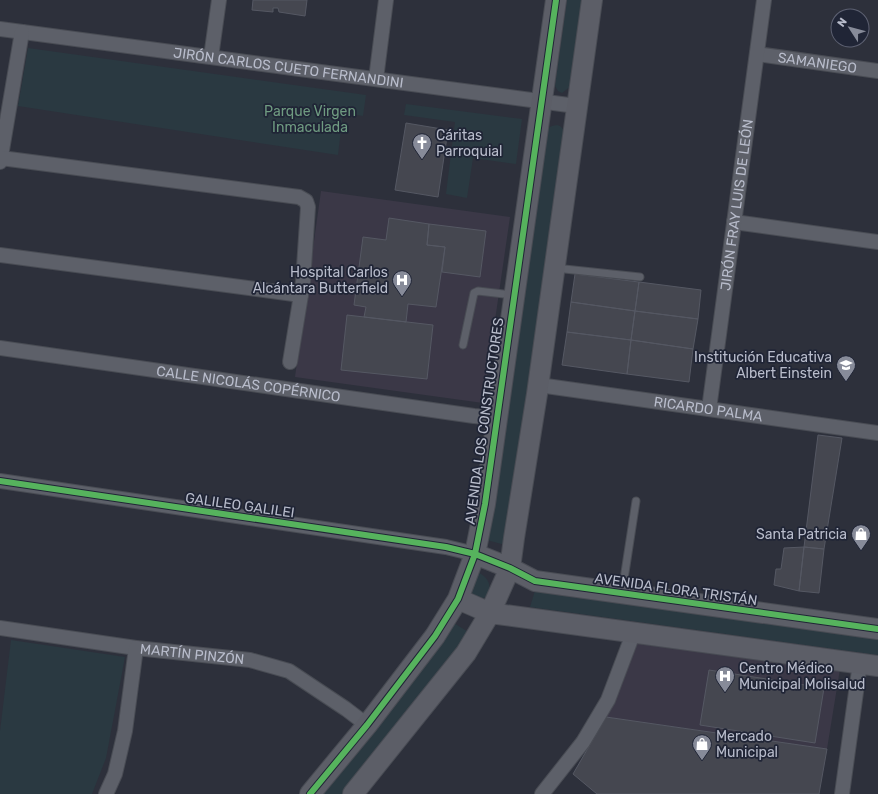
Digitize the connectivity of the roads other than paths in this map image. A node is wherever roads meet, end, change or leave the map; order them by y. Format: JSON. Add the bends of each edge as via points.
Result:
{"nodes":[{"id":1,"x":219,"y":0,"type":"edge"},
{"id":2,"x":386,"y":0,"type":"edge"},
{"id":3,"x":556,"y":0,"type":"edge"},
{"id":4,"x":592,"y":0,"type":"edge"},
{"id":5,"x":764,"y":0,"type":"edge"},
{"id":6,"x":0,"y":29,"type":"edge"},
{"id":7,"x":22,"y":32,"type":"junction"},
{"id":8,"x":757,"y":54,"type":"junction"},
{"id":9,"x":211,"y":57,"type":"junction"},
{"id":10,"x":878,"y":71,"type":"edge"},
{"id":11,"x":376,"y":79,"type":"junction"},
{"id":12,"x":542,"y":102,"type":"junction"},
{"id":13,"x":576,"y":106,"type":"junction"},
{"id":14,"x":0,"y":160,"type":"edge"},
{"id":15,"x":734,"y":222,"type":"junction"},
{"id":16,"x":878,"y":242,"type":"edge"},
{"id":17,"x":0,"y":255,"type":"edge"},
{"id":18,"x":555,"y":268,"type":"junction"},
{"id":19,"x":640,"y":277,"type":"dead end"},
{"id":20,"x":301,"y":295,"type":"junction"},
{"id":21,"x":514,"y":295,"type":"junction"},
{"id":22,"x":463,"y":345,"type":"dead end"},
{"id":23,"x":0,"y":348,"type":"edge"},
{"id":24,"x":290,"y":362,"type":"dead end"},
{"id":25,"x":538,"y":385,"type":"junction"},
{"id":26,"x":709,"y":409,"type":"junction"},
{"id":27,"x":497,"y":418,"type":"junction"},
{"id":28,"x":878,"y":433,"type":"edge"},
{"id":29,"x":0,"y":481,"type":"edge"},
{"id":30,"x":636,"y":501,"type":"dead end"},
{"id":31,"x":475,"y":554,"type":"junction"},
{"id":32,"x":510,"y":568,"type":"junction"},
{"id":33,"x":622,"y":594,"type":"junction"},
{"id":34,"x":458,"y":600,"type":"junction"},
{"id":35,"x":490,"y":613,"type":"junction"},
{"id":36,"x":0,"y":628,"type":"edge"},
{"id":37,"x":878,"y":629,"type":"edge"},
{"id":38,"x":633,"y":634,"type":"junction"},
{"id":39,"x":136,"y":648,"type":"junction"},
{"id":40,"x":869,"y":665,"type":"edge"},
{"id":41,"x":367,"y":725,"type":"junction"},
{"id":42,"x":106,"y":794,"type":"edge"},
{"id":43,"x":310,"y":794,"type":"edge"},
{"id":44,"x":354,"y":794,"type":"edge"},
{"id":45,"x":542,"y":794,"type":"edge"},
{"id":46,"x":842,"y":794,"type":"edge"}],
"edges":[{"from":1,"to":9,"type":"street"},
{"from":2,"to":11,"type":"street"},
{"from":3,"to":12,"type":"street","name":"AVENIDA LOS CONSTRUCTORES"},
{"from":4,"to":13,"type":"street"},
{"from":5,"to":8,"type":"street","name":"JIRÓN FRAY LUIS DE LEÓN"},
{"from":6,"to":7,"type":"street","name":"JIRÓN CARLOS CUETO FERNANDINI"},
{"from":7,"to":9,"type":"street","name":"JIRÓN CARLOS CUETO FERNANDINI"},
{"from":7,"to":14,"type":"street"},
{"from":8,"to":10,"type":"street","name":"SAMANIEGO"},
{"from":8,"to":15,"type":"street","name":"JIRÓN FRAY LUIS DE LEÓN"},
{"from":9,"to":11,"type":"street","name":"JIRÓN CARLOS CUETO FERNANDINI"},
{"from":11,"to":12,"type":"street","name":"JIRÓN CARLOS CUETO FERNANDINI"},
{"from":12,"to":13,"type":"street","name":"JIRÓN CARLOS CUETO FERNANDINI"},
{"from":12,"to":21,"type":"street","name":"AVENIDA LOS CONSTRUCTORES"},
{"from":13,"to":18,"type":"street"},
{"from":14,"to":20,"type":"street","via":[[299,197],[306,201],[308,207]]},
{"from":15,"to":16,"type":"street"},
{"from":15,"to":26,"type":"street","name":"JIRÓN FRAY LUIS DE LEÓN"},
{"from":17,"to":20,"type":"street"},
{"from":18,"to":19,"type":"lane"},
{"from":18,"to":25,"type":"street"},
{"from":20,"to":24,"type":"street"},
{"from":21,"to":22,"type":"lane","via":[[478,291],[474,294]]},
{"from":21,"to":27,"type":"street","name":"AVENIDA LOS CONSTRUCTORES"},
{"from":23,"to":27,"type":"street","name":"CALLE NICOLÁS COPÉRNICO"},
{"from":25,"to":26,"type":"street","name":"RICARDO PALMA"},
{"from":25,"to":32,"type":"street"},
{"from":26,"to":28,"type":"street","name":"RICARDO PALMA"},
{"from":27,"to":31,"type":"street","name":"AVENIDA LOS CONSTRUCTORES"},
{"from":29,"to":31,"type":"street","name":"GALILEO GALILEI","via":[[446,547]]},
{"from":30,"to":33,"type":"lane"},
{"from":31,"to":32,"type":"street","name":"AVENIDA FLORA TRISTÁN"},
{"from":31,"to":34,"type":"street","name":"AVENIDA LOS CONSTRUCTORES"},
{"from":32,"to":33,"type":"street","name":"AVENIDA FLORA TRISTÁN","via":[[535,582]]},
{"from":32,"to":35,"type":"street"},
{"from":33,"to":37,"type":"street","name":"AVENIDA FLORA TRISTÁN"},
{"from":34,"to":35,"type":"street"},
{"from":34,"to":41,"type":"street","name":"AVENIDA LOS CONSTRUCTORES","via":[[435,636]]},
{"from":35,"to":38,"type":"street"},
{"from":35,"to":44,"type":"street","via":[[466,653]]},
{"from":36,"to":39,"type":"street","name":"MARTÍN PINZÓN"},
{"from":38,"to":40,"type":"street"},
{"from":38,"to":45,"type":"street","via":[[608,700],[583,742]]},
{"from":39,"to":41,"type":"street","name":"MARTÍN PINZÓN","via":[[250,660],[289,671]]},
{"from":39,"to":42,"type":"street","via":[[124,731],[115,774]]},
{"from":40,"to":46,"type":"street"},
{"from":41,"to":43,"type":"street","name":"AVENIDA LOS CONSTRUCTORES"}]}
